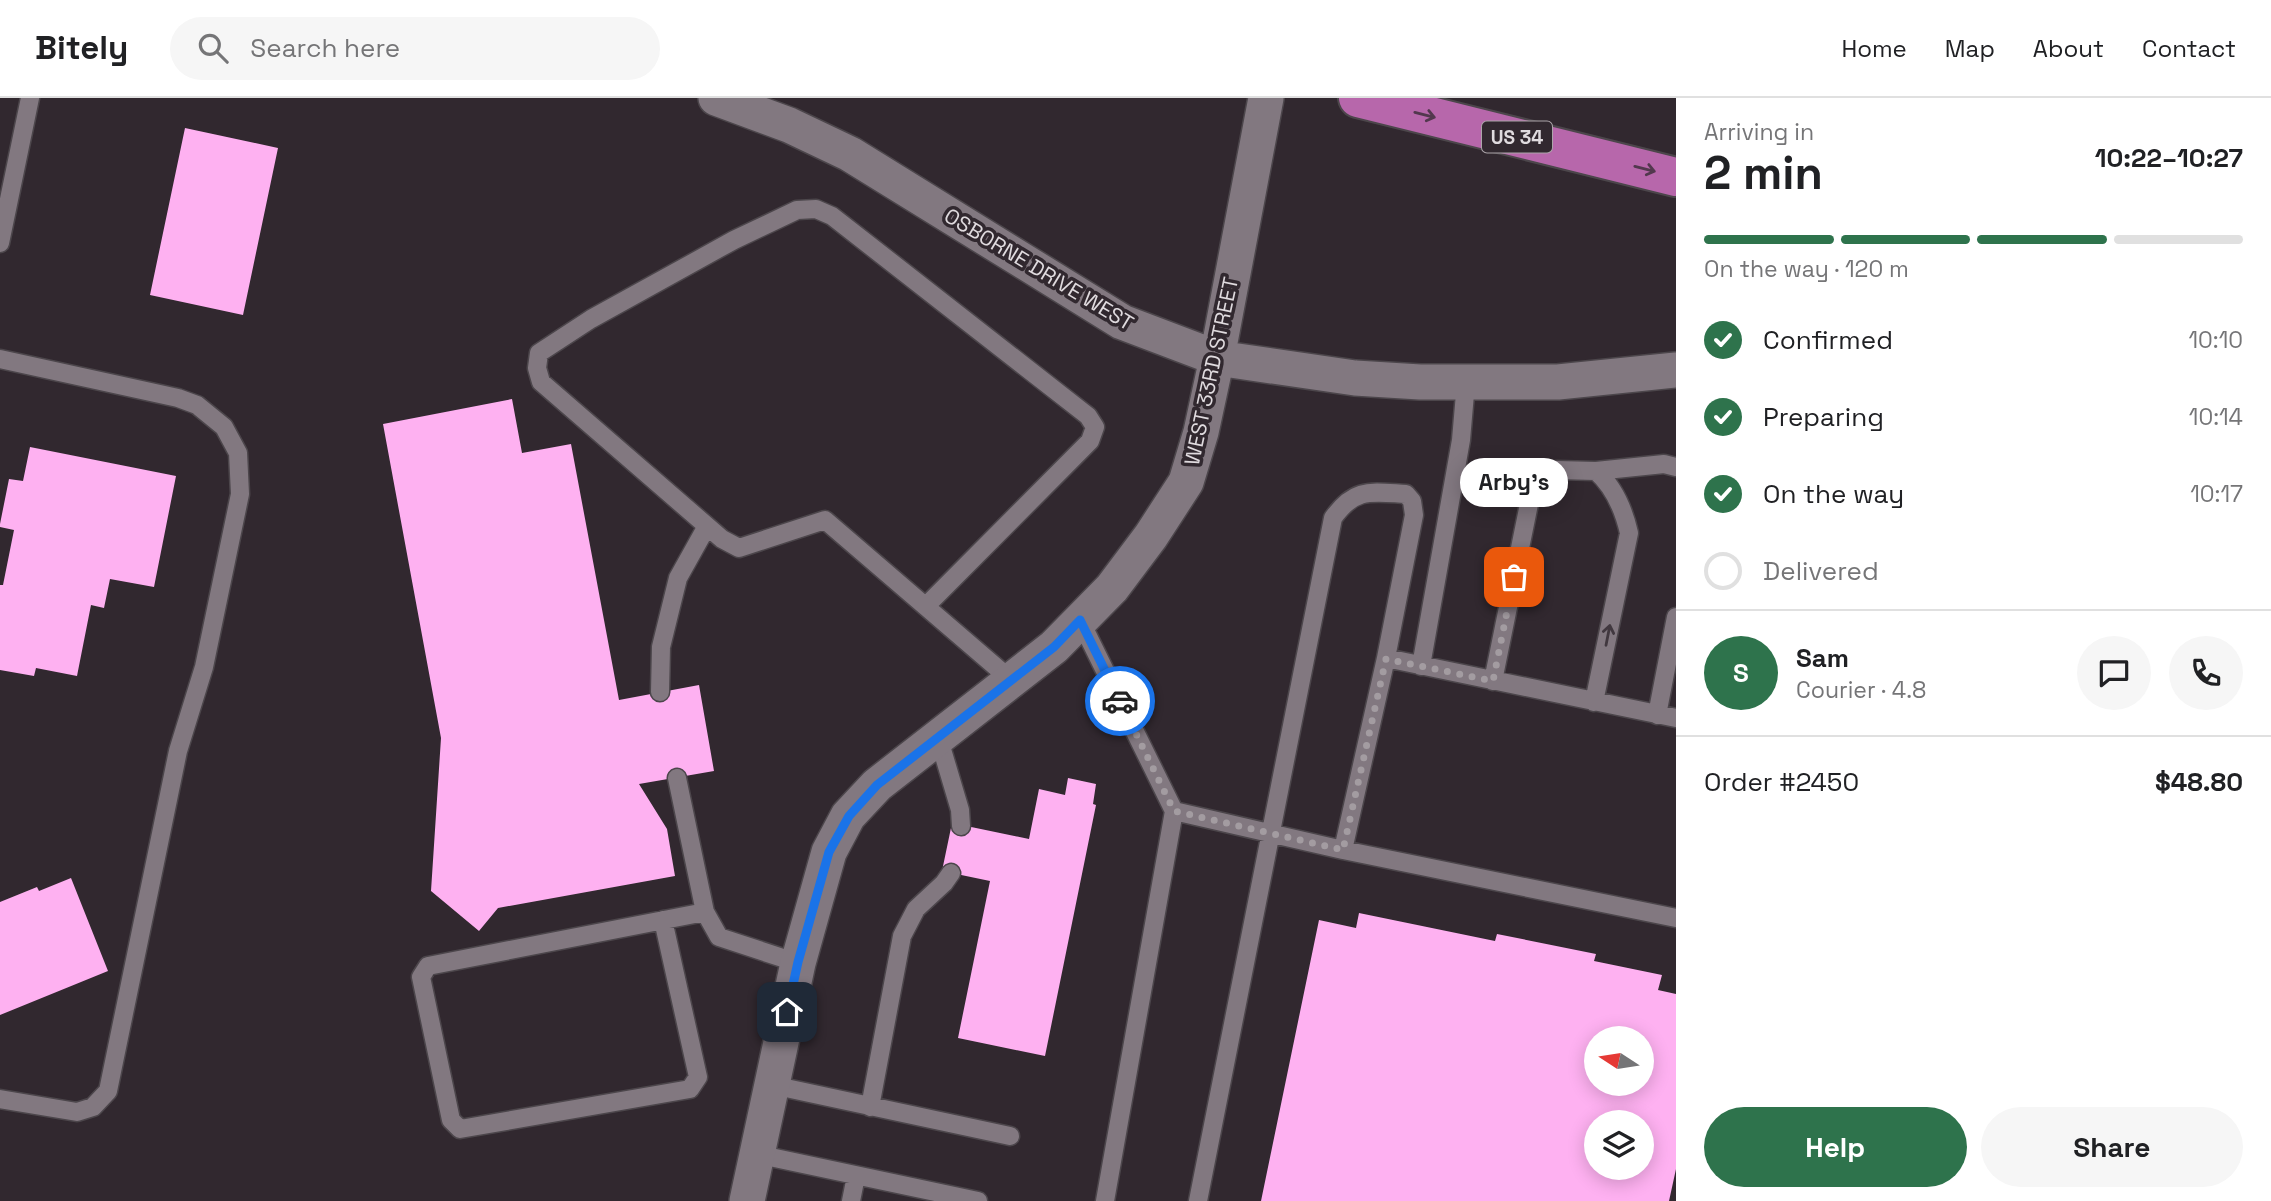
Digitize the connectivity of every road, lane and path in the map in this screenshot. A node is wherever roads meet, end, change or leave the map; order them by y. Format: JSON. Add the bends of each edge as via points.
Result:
{"nodes":[{"id":1,"x":30,"y":98,"type":"edge"},
{"id":2,"x":716,"y":98,"type":"edge"},
{"id":3,"x":1266,"y":98,"type":"edge"},
{"id":4,"x":1358,"y":98,"type":"edge"},
{"id":5,"x":1676,"y":177,"type":"edge"},
{"id":6,"x":0,"y":243,"type":"edge"},
{"id":7,"x":1217,"y":358,"type":"junction"},
{"id":8,"x":0,"y":359,"type":"edge"},
{"id":9,"x":1676,"y":370,"type":"edge"},
{"id":10,"x":1466,"y":382,"type":"junction"},
{"id":11,"x":1676,"y":467,"type":"edge"},
{"id":12,"x":1596,"y":471,"type":"junction"},
{"id":13,"x":707,"y":526,"type":"junction"},
{"id":14,"x":926,"y":607,"type":"junction"},
{"id":15,"x":1676,"y":617,"type":"edge"},
{"id":16,"x":1080,"y":620,"type":"junction"},
{"id":17,"x":1386,"y":659,"type":"junction"},
{"id":18,"x":1421,"y":666,"type":"junction"},
{"id":19,"x":1010,"y":679,"type":"junction"},
{"id":20,"x":1493,"y":681,"type":"junction"},
{"id":21,"x":660,"y":692,"type":"dead end"},
{"id":22,"x":1594,"y":702,"type":"junction"},
{"id":23,"x":1657,"y":715,"type":"junction"},
{"id":24,"x":1676,"y":719,"type":"edge"},
{"id":25,"x":938,"y":736,"type":"junction"},
{"id":26,"x":677,"y":778,"type":"dead end"},
{"id":27,"x":1174,"y":811,"type":"junction"},
{"id":28,"x":961,"y":826,"type":"dead end"},
{"id":29,"x":1270,"y":832,"type":"junction"},
{"id":30,"x":1343,"y":850,"type":"junction"},
{"id":31,"x":951,"y":873,"type":"dead end"},
{"id":32,"x":705,"y":912,"type":"junction"},
{"id":33,"x":1676,"y":918,"type":"edge"},
{"id":34,"x":663,"y":920,"type":"junction"},
{"id":35,"x":798,"y":962,"type":"junction"},
{"id":36,"x":772,"y":1085,"type":"junction"},
{"id":37,"x":0,"y":1099,"type":"edge"},
{"id":38,"x":870,"y":1107,"type":"junction"},
{"id":39,"x":1010,"y":1136,"type":"dead end"},
{"id":40,"x":756,"y":1154,"type":"junction"},
{"id":41,"x":856,"y":1176,"type":"junction"},
{"id":42,"x":747,"y":1201,"type":"edge"},
{"id":43,"x":851,"y":1201,"type":"edge"},
{"id":44,"x":978,"y":1201,"type":"edge"},
{"id":45,"x":1105,"y":1201,"type":"edge"},
{"id":46,"x":1198,"y":1201,"type":"edge"}],
"edges":[{"from":1,"to":6,"type":"lane"},
{"from":2,"to":7,"type":"street","name":"OSBORNE DRIVE WEST","via":[[850,154],[1122,322]]},
{"from":3,"to":7,"type":"street","name":"WEST 33RD STREET"},
{"from":4,"to":5,"type":"highway","number":"US 34","one_way":true},
{"from":7,"to":10,"type":"street","name":"OSBORNE DRIVE WEST","via":[[1355,378]]},
{"from":7,"to":16,"type":"street","name":"WEST 33RD STREET","via":[[1186,482],[1112,589]]},
{"from":8,"to":37,"type":"lane","via":[[197,405],[224,427],[238,453],[240,494],[204,667],[178,751],[108,1091],[93,1107],[77,1112]]},
{"from":9,"to":10,"type":"street","name":"OSBORNE DRIVE WEST","via":[[1558,382]]},
{"from":10,"to":18,"type":"lane","via":[[1461,440]]},
{"from":11,"to":12,"type":"lane","via":[[1664,464]]},
{"from":12,"to":20,"type":"lane","via":[[1557,470],[1542,477],[1533,491]]},
{"from":22,"to":12,"type":"lane","one_way":true,"via":[[1629,533],[1607,480]]},
{"from":13,"to":14,"type":"lane","via":[[739,548],[825,520]]},
{"from":13,"to":14,"type":"lane","via":[[541,382],[539,353],[734,240],[797,210],[816,209],[832,216],[1095,426],[1090,442]]},
{"from":13,"to":21,"type":"lane","via":[[678,578],[661,647]]},
{"from":14,"to":19,"type":"lane"},
{"from":15,"to":23,"type":"lane"},
{"from":16,"to":19,"type":"street","name":"WEST 33RD STREET","via":[[1054,647]]},
{"from":16,"to":27,"type":"lane"},
{"from":17,"to":18,"type":"lane"},
{"from":17,"to":29,"type":"lane","via":[[1414,515],[1406,494],[1366,491],[1345,502],[1333,518]]},
{"from":17,"to":30,"type":"lane"},
{"from":18,"to":20,"type":"lane"},
{"from":19,"to":25,"type":"street","name":"WEST 33RD STREET"},
{"from":20,"to":22,"type":"lane"},
{"from":22,"to":23,"type":"lane"},
{"from":23,"to":24,"type":"lane"},
{"from":25,"to":28,"type":"lane"},
{"from":25,"to":35,"type":"street","name":"WEST 33RD STREET","via":[[877,785],[849,816],[829,852]]},
{"from":26,"to":32,"type":"lane"},
{"from":27,"to":29,"type":"lane"},
{"from":27,"to":45,"type":"lane"},
{"from":29,"to":30,"type":"lane"},
{"from":29,"to":46,"type":"lane"},
{"from":30,"to":33,"type":"lane"},
{"from":31,"to":38,"type":"lane","via":[[916,909],[902,936]]},
{"from":32,"to":34,"type":"lane"},
{"from":32,"to":35,"type":"lane","via":[[719,937]]},
{"from":34,"to":34,"type":"lane","via":[[428,966],[421,977],[451,1120],[460,1129],[691,1088],[698,1077]]},
{"from":35,"to":36,"type":"street","name":"WEST 33RD STREET"},
{"from":36,"to":38,"type":"lane"},
{"from":36,"to":40,"type":"street","name":"WEST 33RD STREET"},
{"from":38,"to":39,"type":"lane"},
{"from":40,"to":41,"type":"lane"},
{"from":40,"to":42,"type":"street","name":"WEST 33RD STREET"},
{"from":41,"to":43,"type":"lane"},
{"from":41,"to":44,"type":"lane"}]}
